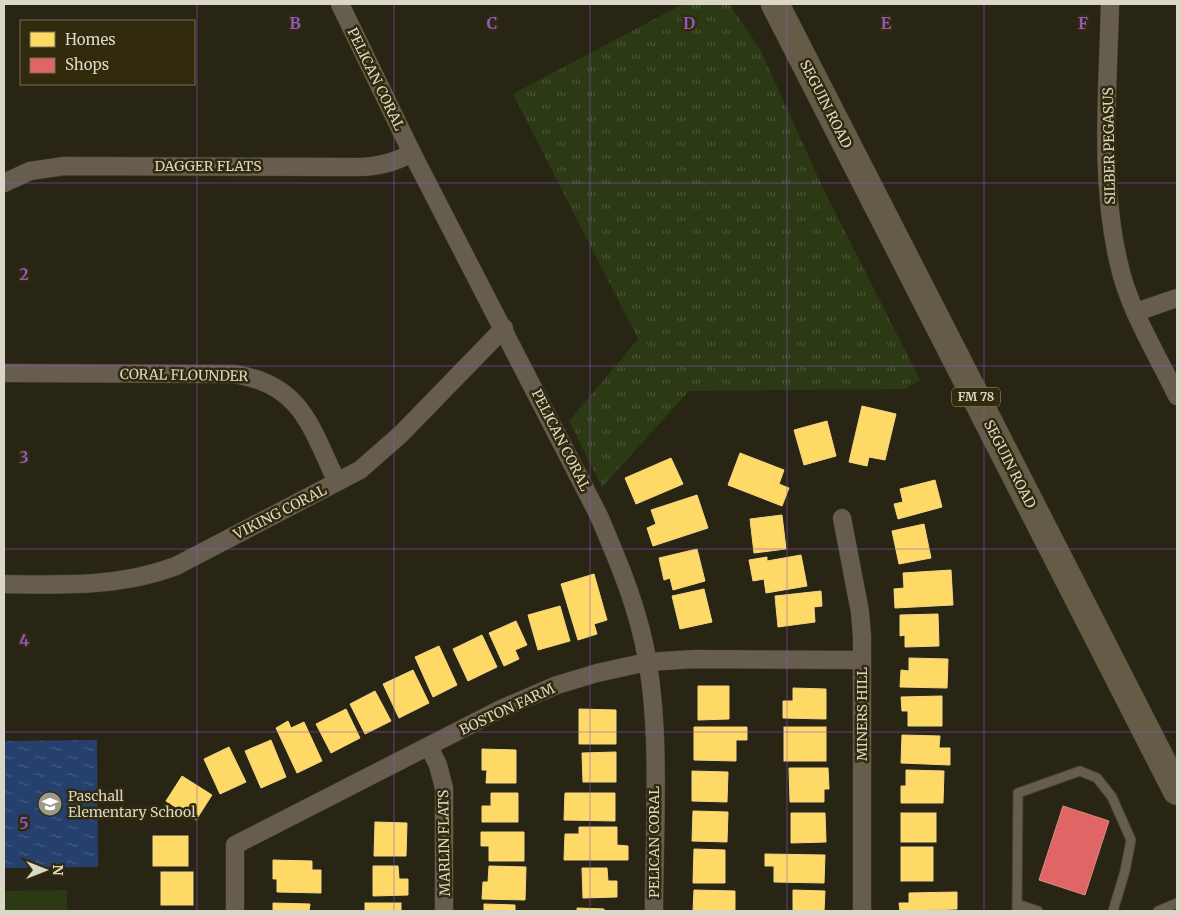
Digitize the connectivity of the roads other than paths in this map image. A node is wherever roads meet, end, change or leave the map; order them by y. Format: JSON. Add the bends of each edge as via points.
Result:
{"nodes":[{"id":1,"x":340,"y":4,"type":"edge"},
{"id":2,"x":774,"y":4,"type":"edge"},
{"id":3,"x":1110,"y":4,"type":"edge"},
{"id":4,"x":412,"y":153,"type":"junction"},
{"id":5,"x":4,"y":184,"type":"edge"},
{"id":6,"x":1177,"y":298,"type":"edge"},
{"id":7,"x":1136,"y":312,"type":"junction"},
{"id":8,"x":504,"y":328,"type":"junction"},
{"id":9,"x":4,"y":374,"type":"edge"},
{"id":10,"x":1177,"y":396,"type":"edge"},
{"id":11,"x":337,"y":482,"type":"junction"},
{"id":12,"x":842,"y":518,"type":"dead end"},
{"id":13,"x":4,"y":584,"type":"edge"},
{"id":14,"x":862,"y":660,"type":"junction"},
{"id":15,"x":647,"y":662,"type":"junction"},
{"id":16,"x":430,"y":747,"type":"junction"},
{"id":17,"x":1177,"y":791,"type":"edge"},
{"id":18,"x":1177,"y":903,"type":"edge"},
{"id":19,"x":1017,"y":908,"type":"edge"},
{"id":20,"x":235,"y":911,"type":"edge"},
{"id":21,"x":444,"y":911,"type":"edge"},
{"id":22,"x":654,"y":911,"type":"edge"},
{"id":23,"x":862,"y":911,"type":"edge"},
{"id":24,"x":1038,"y":911,"type":"edge"},
{"id":25,"x":1113,"y":911,"type":"edge"},
{"id":26,"x":1158,"y":911,"type":"edge"}],
"edges":[{"from":1,"to":4,"type":"street","name":"PELICAN CORAL"},
{"from":2,"to":17,"type":"main road","name":"SEGUIN ROAD","number":"FM 78"},
{"from":3,"to":7,"type":"street","name":"SILBER PEGASUS","via":[[1107,193],[1119,266]]},
{"from":4,"to":5,"type":"street","name":"DAGGER FLATS","via":[[395,162],[361,167],[64,166],[30,171]]},
{"from":4,"to":8,"type":"street","name":"PELICAN CORAL"},
{"from":6,"to":7,"type":"street"},
{"from":7,"to":10,"type":"street","name":"SILBER PEGASUS"},
{"from":8,"to":11,"type":"street","name":"VIKING CORAL","via":[[381,453],[360,470]]},
{"from":8,"to":15,"type":"street","name":"PELICAN CORAL","via":[[599,516],[631,598]]},
{"from":9,"to":11,"type":"street","name":"CORAL FLOUNDER","via":[[234,374],[265,381],[290,397],[301,410]]},
{"from":11,"to":13,"type":"street","name":"VIKING CORAL","via":[[160,572],[113,583]]},
{"from":12,"to":14,"type":"street","name":"MINERS HILL","via":[[860,612]]},
{"from":14,"to":15,"type":"street","name":"BOSTON FARM","via":[[695,659]]},
{"from":14,"to":23,"type":"street","name":"MINERS HILL"},
{"from":15,"to":16,"type":"street","name":"BOSTON FARM","via":[[597,673],[534,693]]},
{"from":15,"to":22,"type":"street","name":"PELICAN CORAL","via":[[654,748]]},
{"from":16,"to":20,"type":"street","name":"BOSTON FARM","via":[[235,845]]},
{"from":16,"to":21,"type":"street","name":"MARLIN FLATS","via":[[444,788]]},
{"from":18,"to":26,"type":"lane"},
{"from":19,"to":24,"type":"lane"},
{"from":19,"to":25,"type":"lane","via":[[1018,793],[1080,771],[1097,778],[1112,797],[1131,840]]}]}
